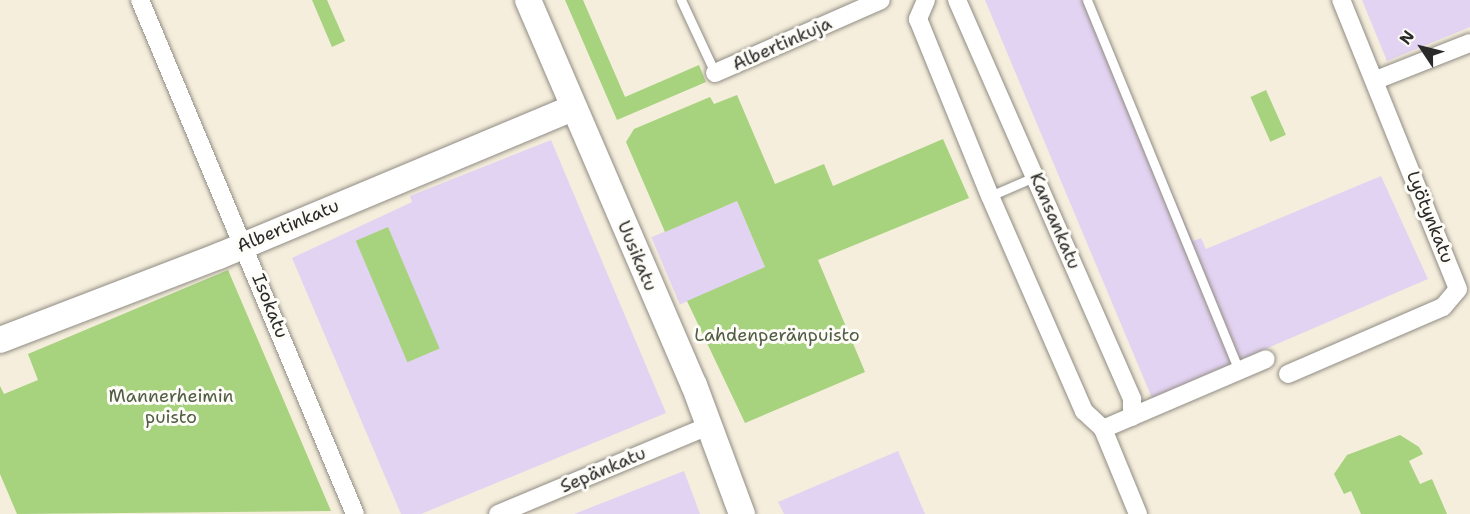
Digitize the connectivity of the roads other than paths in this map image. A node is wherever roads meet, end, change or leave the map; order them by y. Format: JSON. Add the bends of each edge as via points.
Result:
{"nodes":[{"id":1,"x":140,"y":0,"type":"edge"},
{"id":2,"x":528,"y":0,"type":"edge"},
{"id":3,"x":681,"y":0,"type":"edge"},
{"id":4,"x":881,"y":0,"type":"edge"},
{"id":5,"x":926,"y":0,"type":"edge"},
{"id":6,"x":957,"y":0,"type":"edge"},
{"id":7,"x":1087,"y":0,"type":"edge"},
{"id":8,"x":1341,"y":0,"type":"edge"},
{"id":9,"x":1470,"y":43,"type":"edge"},
{"id":10,"x":715,"y":73,"type":"joint"},
{"id":11,"x":1376,"y":80,"type":"junction"},
{"id":12,"x":573,"y":108,"type":"junction"},
{"id":13,"x":1036,"y":177,"type":"junction"},
{"id":14,"x":990,"y":196,"type":"junction"},
{"id":15,"x":244,"y":245,"type":"junction"},
{"id":16,"x":0,"y":340,"type":"edge"},
{"id":17,"x":1266,"y":360,"type":"dead end"},
{"id":18,"x":1239,"y":371,"type":"junction"},
{"id":19,"x":1288,"y":374,"type":"dead end"},
{"id":20,"x":1132,"y":417,"type":"junction"},
{"id":21,"x":708,"y":426,"type":"junction"},
{"id":22,"x":1103,"y":429,"type":"junction"},
{"id":23,"x":356,"y":514,"type":"edge"},
{"id":24,"x":498,"y":514,"type":"edge"},
{"id":25,"x":742,"y":514,"type":"edge"},
{"id":26,"x":1138,"y":514,"type":"edge"}],
"edges":[{"from":1,"to":15,"type":"street","name":"Isokatu"},
{"from":2,"to":12,"type":"main road","name":"Uusikatu"},
{"from":3,"to":10,"type":"lane"},
{"from":4,"to":10,"type":"street","name":"Albertinkuja"},
{"from":5,"to":14,"type":"street","via":[[918,20]]},
{"from":6,"to":13,"type":"street","name":"Kansankatu"},
{"from":7,"to":18,"type":"lane"},
{"from":8,"to":11,"type":"street","name":"Lyötynkatu"},
{"from":9,"to":11,"type":"street"},
{"from":11,"to":19,"type":"street","name":"Lyötynkatu","via":[[1458,289],[1443,307]]},
{"from":12,"to":15,"type":"main road","name":"Albertinkatu"},
{"from":12,"to":21,"type":"main road","name":"Uusikatu"},
{"from":13,"to":14,"type":"lane"},
{"from":13,"to":20,"type":"street","name":"Kansankatu","via":[[1132,399]]},
{"from":14,"to":22,"type":"street","via":[[1084,411]]},
{"from":15,"to":16,"type":"main road","name":"Albertinkatu"},
{"from":15,"to":23,"type":"street","name":"Isokatu"},
{"from":17,"to":18,"type":"street"},
{"from":18,"to":20,"type":"street"},
{"from":20,"to":22,"type":"street"},
{"from":21,"to":24,"type":"street","name":"Sepänkatu"},
{"from":21,"to":25,"type":"main road","name":"Uusikatu"},
{"from":22,"to":26,"type":"street"}]}
